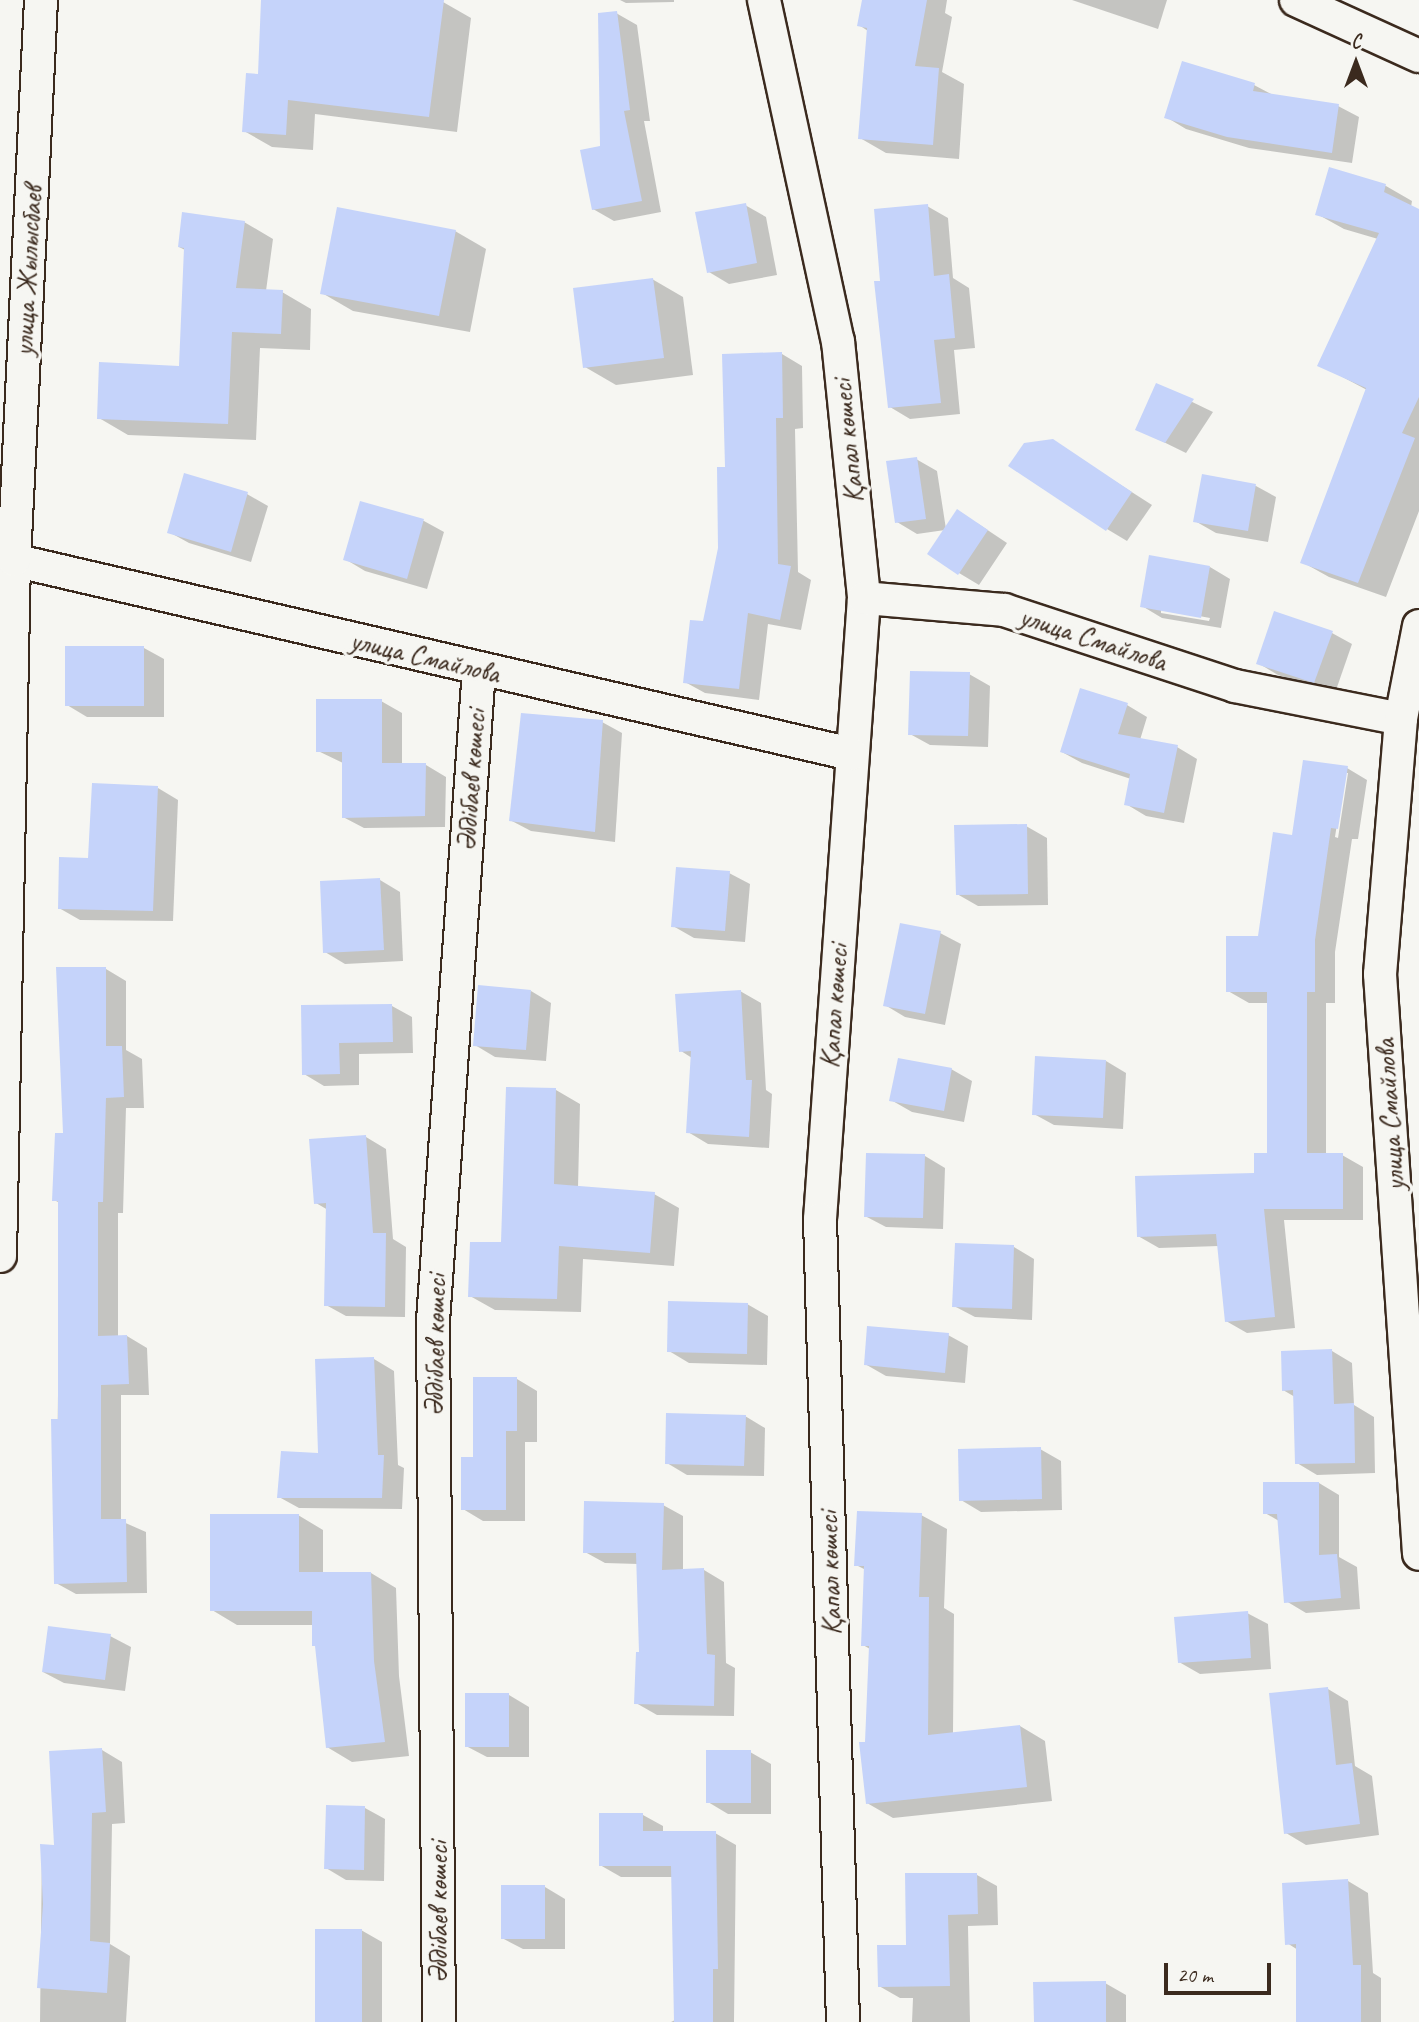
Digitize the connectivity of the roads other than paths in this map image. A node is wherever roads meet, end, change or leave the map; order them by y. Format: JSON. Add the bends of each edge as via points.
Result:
{"nodes":[{"id":1,"x":41,"y":0,"type":"edge"},
{"id":2,"x":764,"y":0,"type":"edge"},
{"id":3,"x":1296,"y":0,"type":"edge"},
{"id":4,"x":1353,"y":11,"type":"edge"},
{"id":5,"x":1419,"y":56,"type":"edge"},
{"id":6,"x":7,"y":559,"type":"edge"},
{"id":7,"x":864,"y":598,"type":"junction"},
{"id":8,"x":1419,"y":626,"type":"edge"},
{"id":9,"x":479,"y":670,"type":"junction"},
{"id":10,"x":1401,"y":719,"type":"junction"},
{"id":11,"x":851,"y":754,"type":"junction"},
{"id":12,"x":0,"y":1255,"type":"edge"},
{"id":13,"x":1419,"y":1554,"type":"edge"},
{"id":14,"x":439,"y":2022,"type":"edge"},
{"id":15,"x":843,"y":2022,"type":"edge"}],
"edges":[{"from":1,"to":6,"type":"street","name":"улица Жылысбаев"},
{"from":2,"to":7,"type":"street","name":"Қапал көшесі","via":[[838,341]]},
{"from":3,"to":4,"type":"street"},
{"from":4,"to":5,"type":"street"},
{"from":6,"to":9,"type":"street","name":"улица Смайлова"},
{"from":6,"to":12,"type":"street","name":"улица Жылысбаев"},
{"from":7,"to":10,"type":"street","name":"улица Смайлова","via":[[1004,610],[1235,686]]},
{"from":7,"to":11,"type":"street","name":"Қапал көшесі"},
{"from":8,"to":10,"type":"street","name":"улица Смайлова"},
{"from":9,"to":11,"type":"street","name":"улица Смайлова"},
{"from":9,"to":14,"type":"street","name":"Әбдібаев көшесі","via":[[433,1321]]},
{"from":10,"to":13,"type":"street","name":"улица Смайлова","via":[[1380,974]]},
{"from":11,"to":15,"type":"street","name":"Қапал көшесі","via":[[820,1219]]}]}
